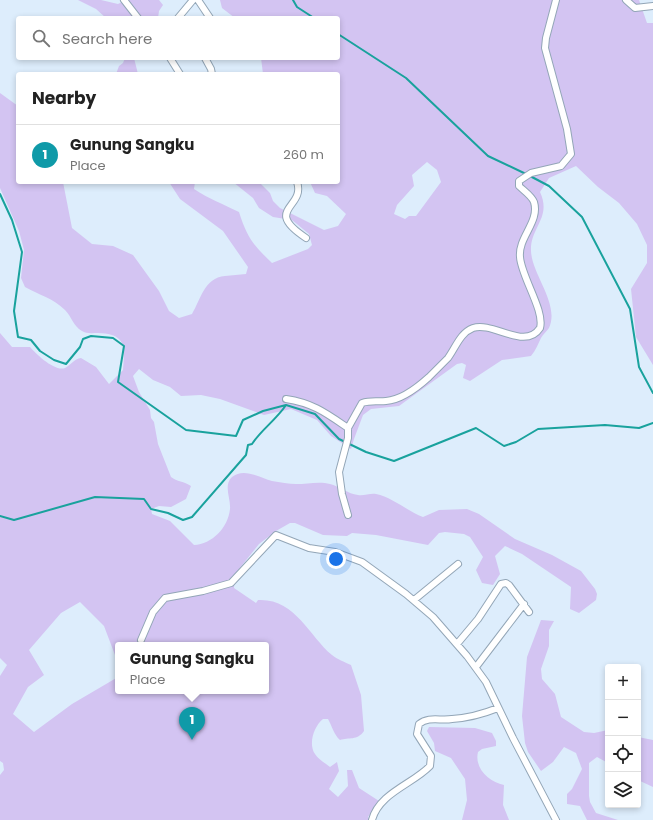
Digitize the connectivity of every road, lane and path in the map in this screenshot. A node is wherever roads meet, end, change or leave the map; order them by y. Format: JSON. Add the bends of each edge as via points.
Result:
{"nodes":[{"id":1,"x":124,"y":0,"type":"edge"},
{"id":2,"x":193,"y":0,"type":"edge"},
{"id":3,"x":198,"y":0,"type":"edge"},
{"id":4,"x":556,"y":0,"type":"edge"},
{"id":5,"x":626,"y":0,"type":"edge"},
{"id":6,"x":653,"y":6,"type":"edge"},
{"id":7,"x":136,"y":16,"type":"edge"},
{"id":8,"x":180,"y":16,"type":"edge"},
{"id":9,"x":209,"y":16,"type":"edge"},
{"id":10,"x":171,"y":60,"type":"edge"},
{"id":11,"x":206,"y":60,"type":"edge"},
{"id":12,"x":179,"y":72,"type":"edge"},
{"id":13,"x":212,"y":72,"type":"edge"},
{"id":14,"x":297,"y":184,"type":"edge"},
{"id":15,"x":306,"y":238,"type":"dead end"},
{"id":16,"x":286,"y":399,"type":"dead end"},
{"id":17,"x":348,"y":428,"type":"junction"},
{"id":18,"x":348,"y":515,"type":"dead end"},
{"id":19,"x":458,"y":564,"type":"dead end"},
{"id":20,"x":414,"y":600,"type":"junction"},
{"id":21,"x":524,"y":604,"type":"junction"},
{"id":22,"x":529,"y":612,"type":"dead end"},
{"id":23,"x":140,"y":640,"type":"dead end"},
{"id":24,"x":457,"y":644,"type":"junction"},
{"id":25,"x":476,"y":667,"type":"junction"},
{"id":26,"x":498,"y":708,"type":"junction"},
{"id":27,"x":372,"y":820,"type":"edge"},
{"id":28,"x":556,"y":820,"type":"edge"}],
"edges":[{"from":1,"to":7,"type":"street"},
{"from":2,"to":8,"type":"street"},
{"from":3,"to":9,"type":"street"},
{"from":4,"to":17,"type":"street","via":[[545,48],[567,128],[571,154],[561,166],[531,173],[519,181],[519,186],[533,200],[535,211],[520,257],[540,317],[538,330],[523,336],[482,327],[469,330],[428,377],[394,400],[362,404]]},
{"from":5,"to":6,"type":"street","via":[[635,8]]},
{"from":10,"to":12,"type":"street"},
{"from":11,"to":13,"type":"street"},
{"from":14,"to":15,"type":"street","via":[[298,192],[286,216],[291,228]]},
{"from":16,"to":17,"type":"street","via":[[303,401],[317,407]]},
{"from":17,"to":18,"type":"street","via":[[348,438],[339,472]]},
{"from":19,"to":20,"type":"street"},
{"from":20,"to":23,"type":"street","via":[[356,559],[309,548],[276,535],[231,583],[165,598],[153,612]]},
{"from":20,"to":24,"type":"street"},
{"from":21,"to":22,"type":"street"},
{"from":21,"to":24,"type":"street","via":[[509,585],[501,584],[478,619]]},
{"from":21,"to":25,"type":"street"},
{"from":24,"to":25,"type":"street"},
{"from":25,"to":26,"type":"street"},
{"from":26,"to":27,"type":"street","via":[[459,718],[428,719],[419,724],[417,734],[431,756],[430,766],[420,777],[392,794],[379,806]]},
{"from":26,"to":28,"type":"street"}]}
